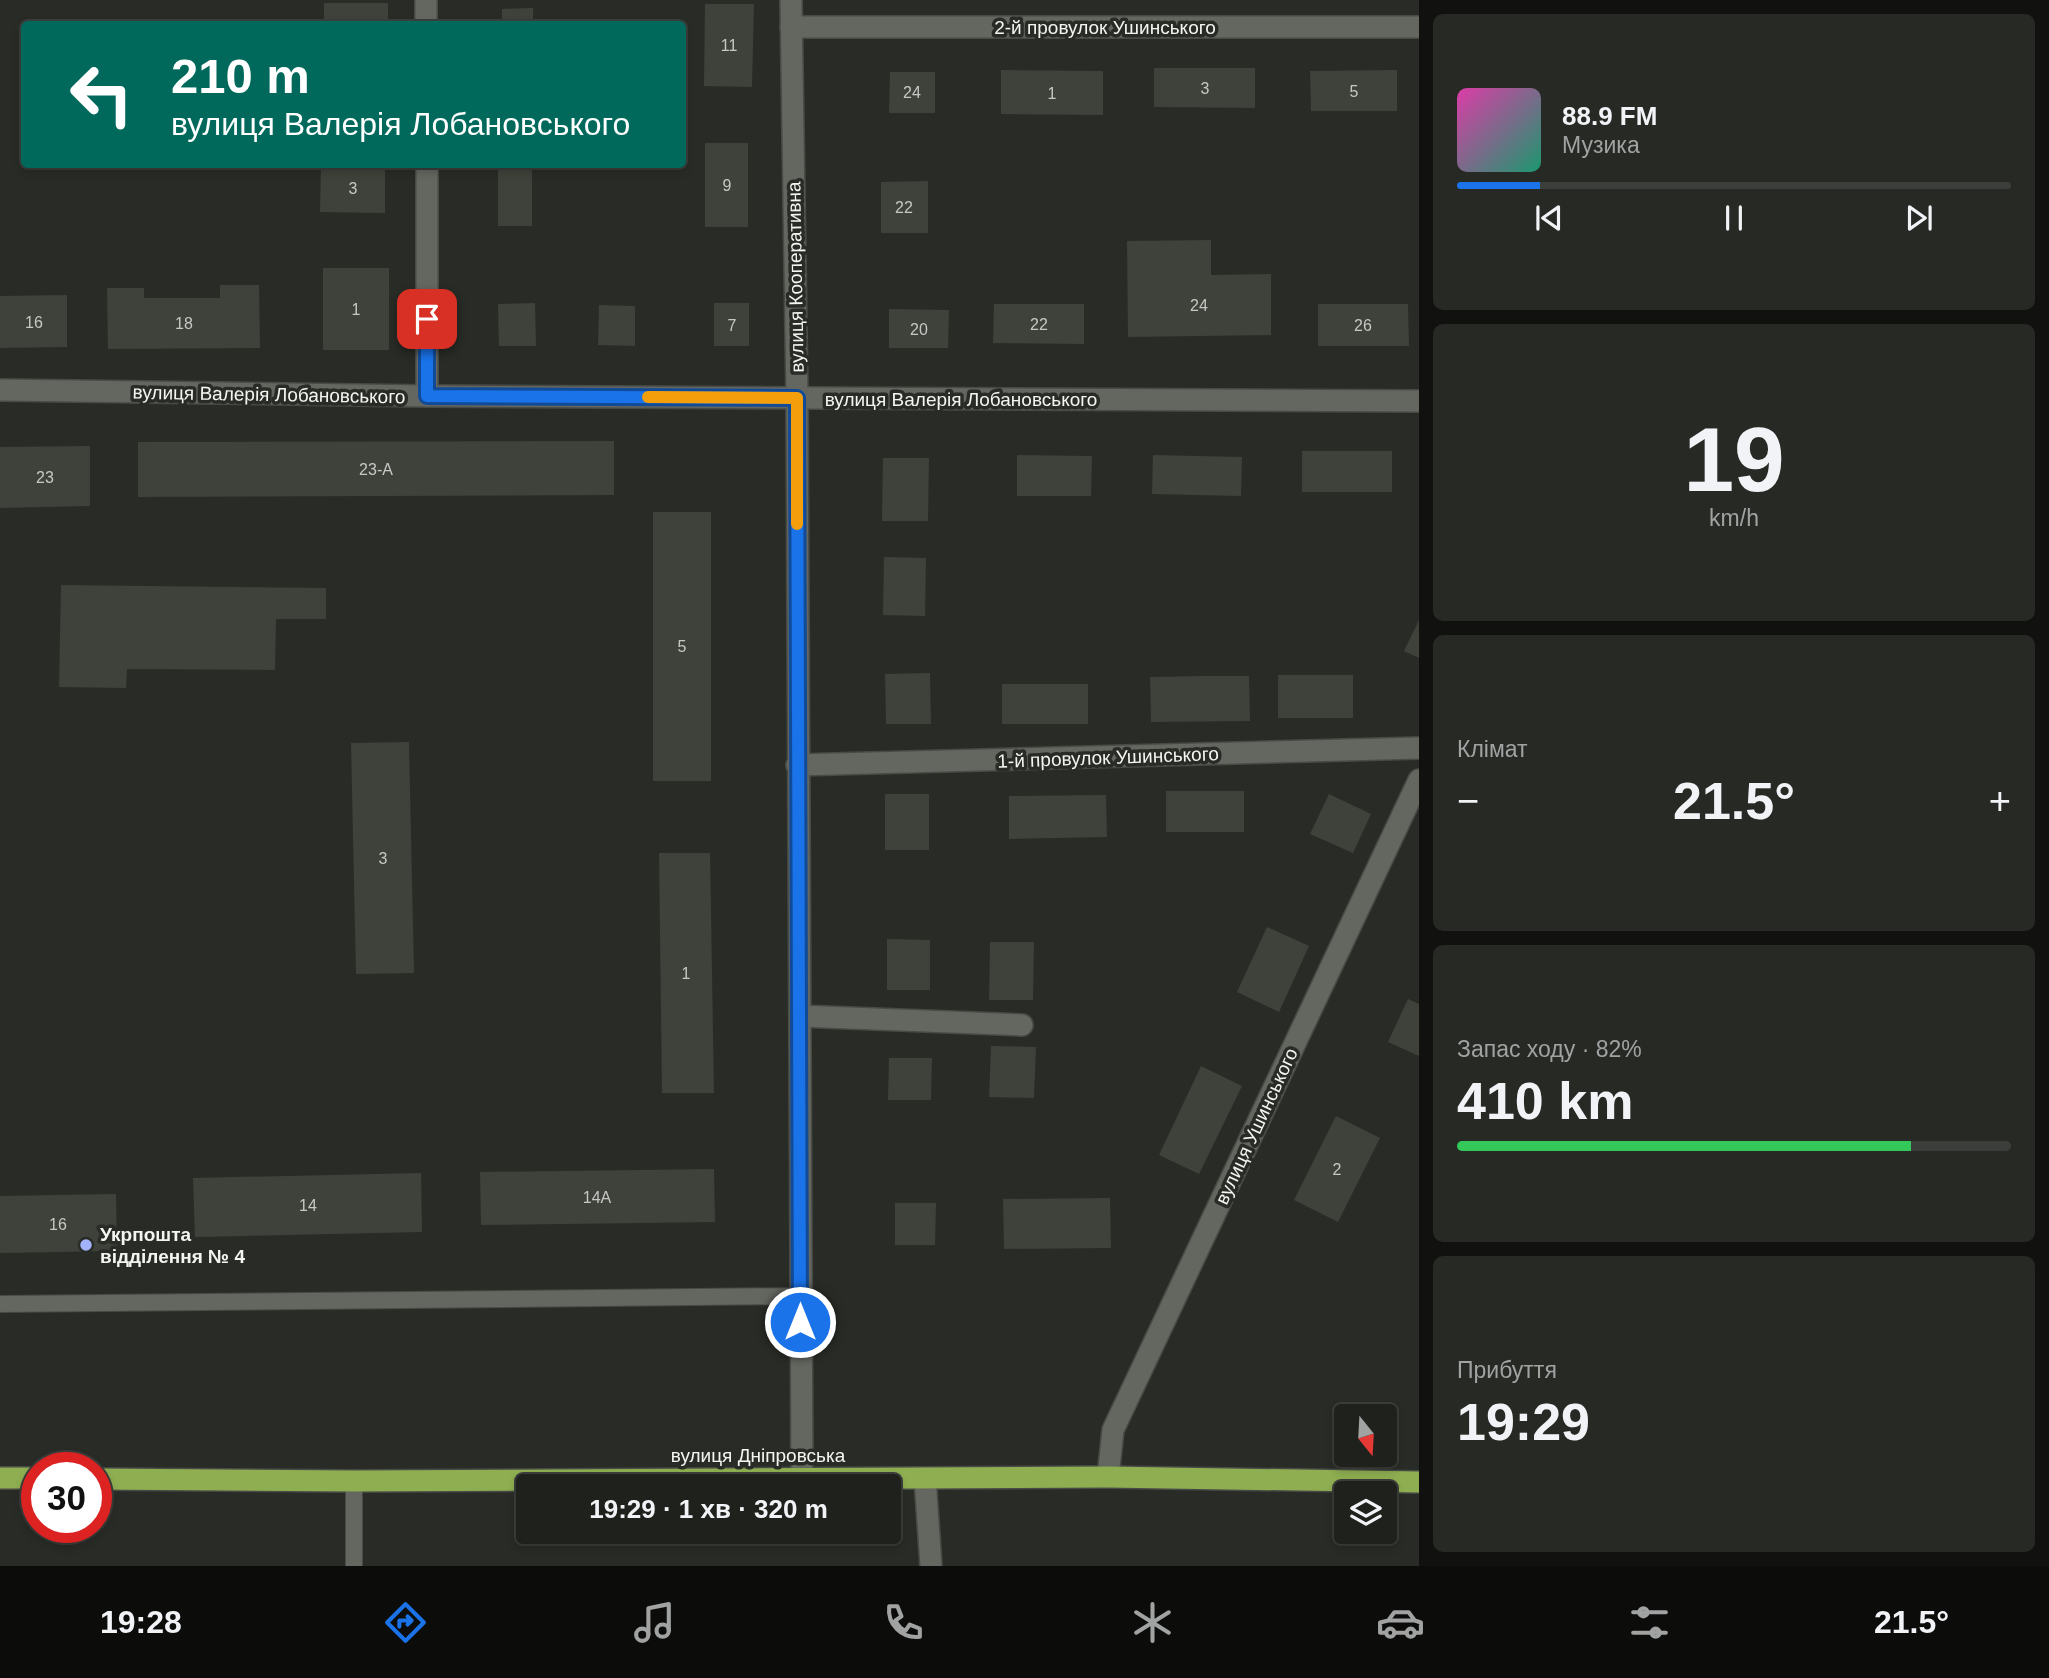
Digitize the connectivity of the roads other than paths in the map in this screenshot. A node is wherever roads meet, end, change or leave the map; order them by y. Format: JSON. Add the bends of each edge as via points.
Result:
{"nodes":[{"id":1,"x":426,"y":0,"type":"edge"},
{"id":2,"x":791,"y":0,"type":"edge"},
{"id":3,"x":426,"y":21,"type":"edge"},
{"id":4,"x":791,"y":26,"type":"junction"},
{"id":5,"x":1419,"y":27,"type":"edge"},
{"id":6,"x":427,"y":168,"type":"edge"},
{"id":7,"x":0,"y":390,"type":"edge"},
{"id":8,"x":427,"y":396,"type":"junction"},
{"id":9,"x":797,"y":398,"type":"junction"},
{"id":10,"x":1419,"y":401,"type":"edge"},
{"id":11,"x":1419,"y":748,"type":"edge"},
{"id":12,"x":797,"y":765,"type":"junction"},
{"id":13,"x":1419,"y":780,"type":"edge"},
{"id":14,"x":800,"y":1016,"type":"junction"},
{"id":15,"x":1022,"y":1025,"type":"dead end"},
{"id":16,"x":800,"y":1296,"type":"junction"},
{"id":17,"x":0,"y":1304,"type":"edge"},
{"id":18,"x":802,"y":1474,"type":"edge"},
{"id":19,"x":1108,"y":1477,"type":"junction"},
{"id":20,"x":0,"y":1478,"type":"edge"},
{"id":21,"x":21,"y":1478,"type":"edge"},
{"id":22,"x":901,"y":1478,"type":"edge"},
{"id":23,"x":925,"y":1478,"type":"junction"},
{"id":24,"x":112,"y":1479,"type":"edge"},
{"id":25,"x":516,"y":1479,"type":"edge"},
{"id":26,"x":354,"y":1480,"type":"junction"},
{"id":27,"x":1419,"y":1482,"type":"edge"},
{"id":28,"x":354,"y":1566,"type":"edge"},
{"id":29,"x":931,"y":1566,"type":"edge"}],
"edges":[{"from":1,"to":3,"type":"street"},
{"from":2,"to":4,"type":"street","name":"вулиця Кооперативна"},
{"from":4,"to":5,"type":"street","name":"2-й провулок Ушинського"},
{"from":4,"to":9,"type":"street","name":"вулиця Кооперативна"},
{"from":6,"to":8,"type":"street"},
{"from":7,"to":8,"type":"street","name":"вулиця Валерія Лобановського"},
{"from":8,"to":9,"type":"street","name":"вулиця Валерія Лобановського"},
{"from":9,"to":10,"type":"street","name":"вулиця Валерія Лобановського"},
{"from":9,"to":12,"type":"street","name":"вулиця Кооперативна"},
{"from":11,"to":12,"type":"street","name":"1-й провулок Ушинського"},
{"from":12,"to":14,"type":"street","name":"вулиця Кооперативна"},
{"from":13,"to":19,"type":"street","name":"вулиця Ушинського","via":[[1113,1430]]},
{"from":14,"to":15,"type":"street"},
{"from":14,"to":16,"type":"street","name":"вулиця Кооперативна"},
{"from":16,"to":17,"type":"lane"},
{"from":16,"to":18,"type":"street","name":"вулиця Кооперативна"},
{"from":19,"to":23,"type":"highway","name":"вулиця Дніпровська"},
{"from":19,"to":27,"type":"highway","name":"вулиця Дніпровська"},
{"from":20,"to":21,"type":"highway"},
{"from":22,"to":23,"type":"highway","name":"вулиця Дніпровська"},
{"from":23,"to":29,"type":"street"},
{"from":24,"to":26,"type":"highway","name":"вулиця Дніпровська"},
{"from":25,"to":26,"type":"highway","name":"вулиця Дніпровська"},
{"from":26,"to":28,"type":"lane"}]}
